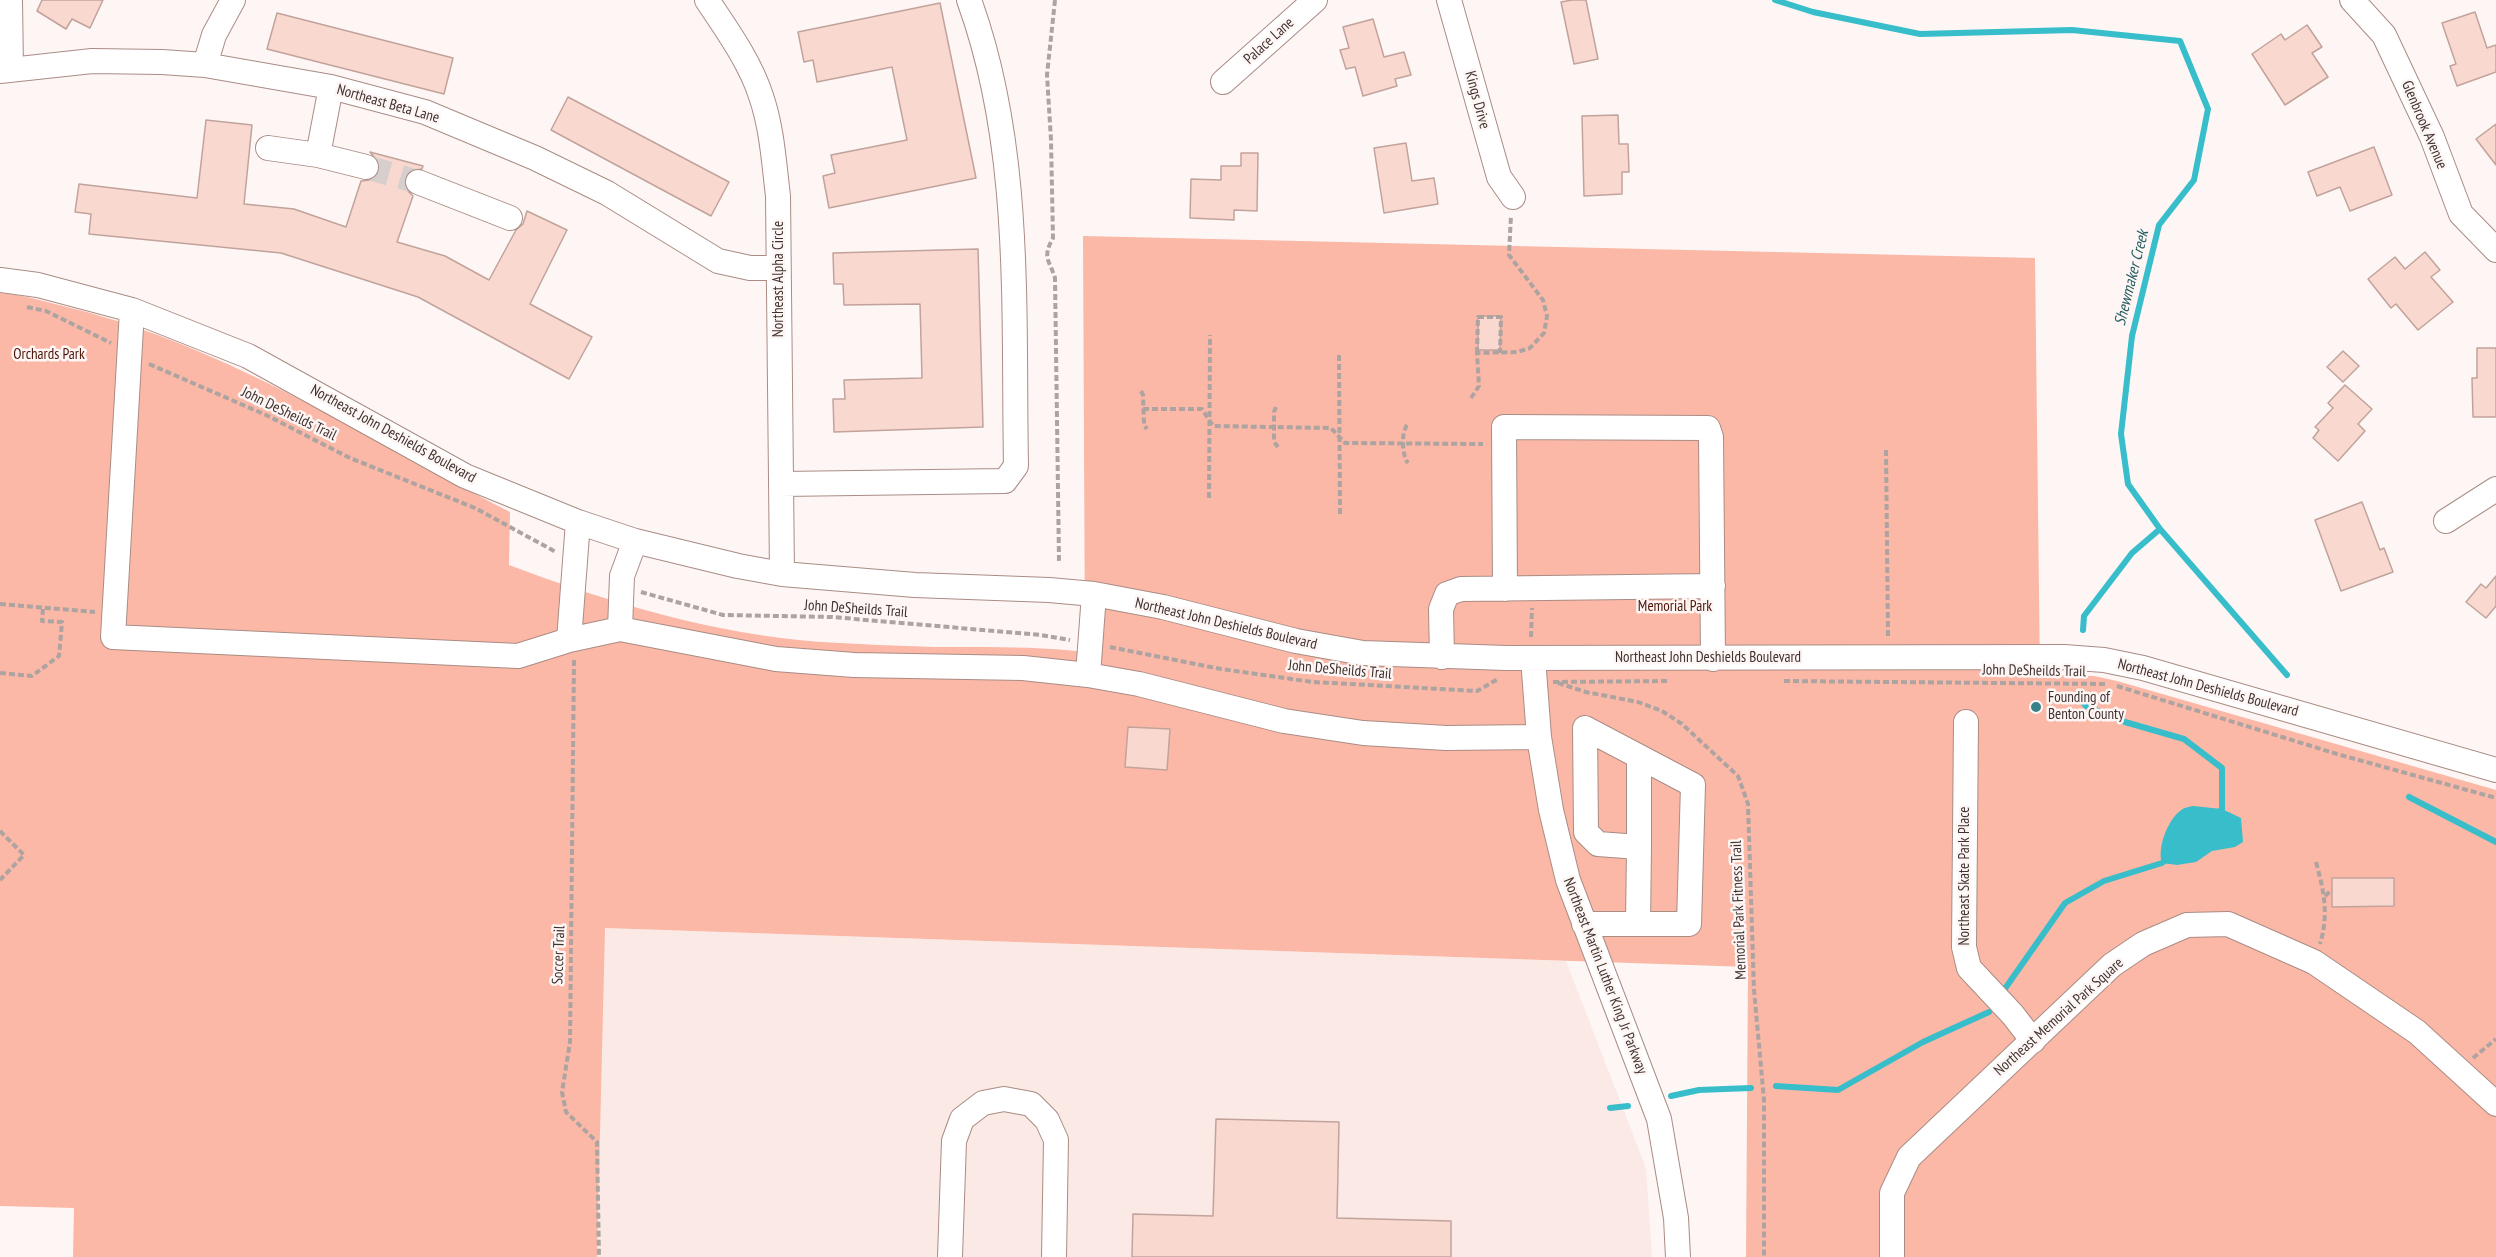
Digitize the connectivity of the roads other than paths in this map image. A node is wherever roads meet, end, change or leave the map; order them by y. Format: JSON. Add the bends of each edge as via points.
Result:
{"nodes":[{"id":1,"x":10,"y":0,"type":"edge"},
{"id":2,"x":233,"y":0,"type":"edge"},
{"id":3,"x":707,"y":0,"type":"edge"},
{"id":4,"x":969,"y":0,"type":"edge"},
{"id":5,"x":1315,"y":0,"type":"edge"},
{"id":6,"x":1449,"y":0,"type":"edge"},
{"id":7,"x":2352,"y":0,"type":"edge"},
{"id":8,"x":205,"y":65,"type":"junction"},
{"id":9,"x":6,"y":70,"type":"edge"},
{"id":10,"x":1223,"y":82,"type":"dead end"},
{"id":11,"x":331,"y":87,"type":"junction"},
{"id":12,"x":268,"y":147,"type":"dead end"},
{"id":13,"x":318,"y":155,"type":"junction"},
{"id":14,"x":366,"y":167,"type":"tunnel mouth"},
{"id":15,"x":418,"y":182,"type":"tunnel mouth"},
{"id":16,"x":1513,"y":197,"type":"road end"},
{"id":17,"x":510,"y":218,"type":"dead end"},
{"id":18,"x":2496,"y":250,"type":"edge"},
{"id":19,"x":778,"y":268,"type":"junction"},
{"id":20,"x":0,"y":280,"type":"edge"},
{"id":21,"x":132,"y":310,"type":"junction"},
{"id":22,"x":781,"y":484,"type":"junction"},
{"id":23,"x":2496,"y":489,"type":"edge"},
{"id":24,"x":2446,"y":521,"type":"dead end"},
{"id":25,"x":578,"y":522,"type":"junction"},
{"id":26,"x":635,"y":541,"type":"junction"},
{"id":27,"x":782,"y":574,"type":"junction"},
{"id":28,"x":1713,"y":586,"type":"junction"},
{"id":29,"x":1506,"y":589,"type":"junction"},
{"id":30,"x":1094,"y":594,"type":"junction"},
{"id":31,"x":620,"y":629,"type":"junction"},
{"id":32,"x":569,"y":640,"type":"junction"},
{"id":33,"x":1532,"y":648,"type":"junction"},
{"id":34,"x":1442,"y":657,"type":"junction"},
{"id":35,"x":1713,"y":658,"type":"junction"},
{"id":36,"x":1088,"y":675,"type":"junction"},
{"id":37,"x":1966,"y":722,"type":"dead end"},
{"id":38,"x":1539,"y":737,"type":"junction"},
{"id":39,"x":1639,"y":757,"type":"junction"},
{"id":40,"x":2496,"y":770,"type":"edge"},
{"id":41,"x":1639,"y":848,"type":"junction"},
{"id":42,"x":1584,"y":924,"type":"junction"},
{"id":43,"x":1638,"y":924,"type":"junction"},
{"id":44,"x":2033,"y":1041,"type":"junction"},
{"id":45,"x":2496,"y":1104,"type":"edge"},
{"id":46,"x":950,"y":1257,"type":"edge"},
{"id":47,"x":1054,"y":1257,"type":"edge"},
{"id":48,"x":1678,"y":1257,"type":"edge"},
{"id":49,"x":1892,"y":1257,"type":"edge"}],
"edges":[{"from":1,"to":9,"type":"street"},
{"from":2,"to":8,"type":"street","via":[[213,34]]},
{"from":3,"to":19,"type":"street","name":"Northeast Alpha Circle","via":[[761,95],[771,135],[778,196]]},
{"from":4,"to":22,"type":"street","via":[[983,38],[1010,195],[1016,466],[1005,481]]},
{"from":5,"to":10,"type":"street","name":"Palace Lane"},
{"from":6,"to":16,"type":"street","name":"Kings Drive","via":[[1499,177]]},
{"from":7,"to":18,"type":"street","name":"Glenbrook Avenue","via":[[2384,35],[2432,137],[2461,214]]},
{"from":8,"to":9,"type":"street","name":"Northeast Beta Lane","via":[[92,61]]},
{"from":8,"to":11,"type":"street","name":"Northeast Beta Lane"},
{"from":11,"to":13,"type":"street"},
{"from":11,"to":19,"type":"street","name":"Northeast Beta Lane","via":[[425,112],[535,158],[607,193],[718,261],[750,268]]},
{"from":12,"to":13,"type":"street"},
{"from":13,"to":14,"type":"street"},
{"from":15,"to":17,"type":"street"},
{"from":19,"to":22,"type":"street","name":"Northeast Alpha Circle"},
{"from":20,"to":21,"type":"street","name":"Northeast John Deshields Boulevard","via":[[38,285]]},
{"from":21,"to":25,"type":"street","name":"Northeast John Deshields Boulevard","via":[[248,356],[465,476]]},
{"from":21,"to":32,"type":"street","via":[[113,637],[518,656]]},
{"from":22,"to":27,"type":"street","name":"Northeast Alpha Circle"},
{"from":23,"to":24,"type":"street"},
{"from":25,"to":26,"type":"street","name":"Northeast John Deshields Boulevard"},
{"from":25,"to":32,"type":"street"},
{"from":26,"to":27,"type":"street","name":"Northeast John Deshields Boulevard"},
{"from":26,"to":31,"type":"street","via":[[622,576]]},
{"from":27,"to":30,"type":"street","name":"Northeast John Deshields Boulevard"},
{"from":28,"to":29,"type":"street"},
{"from":28,"to":29,"type":"street","via":[[1712,437],[1708,428],[1504,427]]},
{"from":28,"to":35,"type":"street"},
{"from":29,"to":34,"type":"street","via":[[1461,589],[1447,594],[1441,609]]},
{"from":30,"to":34,"type":"street","name":"Northeast John Deshields Boulevard","via":[[1163,607],[1296,642],[1363,653]]},
{"from":30,"to":36,"type":"street"},
{"from":31,"to":32,"type":"street"},
{"from":31,"to":36,"type":"street","via":[[776,658],[854,665],[1023,668]]},
{"from":33,"to":34,"type":"street","name":"Northeast John Deshields Boulevard"},
{"from":33,"to":35,"type":"street","name":"Northeast John Deshields Boulevard"},
{"from":33,"to":38,"type":"street","name":"Northeast Martin Luther King Jr Parkway"},
{"from":35,"to":40,"type":"street","name":"Northeast John Deshields Boulevard","via":[[2104,660]]},
{"from":36,"to":38,"type":"street","via":[[1284,721],[1363,733],[1446,738]]},
{"from":37,"to":44,"type":"street","name":"Northeast Skate Park Place","via":[[1964,948],[1969,968]]},
{"from":38,"to":42,"type":"street","name":"Northeast Martin Luther King Jr Parkway","via":[[1568,880]]},
{"from":39,"to":41,"type":"street"},
{"from":39,"to":41,"type":"street","via":[[1585,728],[1586,832],[1598,844]]},
{"from":39,"to":43,"type":"street","via":[[1693,785],[1689,924]]},
{"from":41,"to":43,"type":"street"},
{"from":42,"to":43,"type":"street"},
{"from":42,"to":48,"type":"street","name":"Northeast Martin Luther King Jr Parkway","via":[[1659,1119],[1676,1218]]},
{"from":44,"to":45,"type":"street","name":"Northeast Memorial Park Square","via":[[2112,965],[2143,944],[2187,925],[2228,924],[2314,962],[2417,1032]]},
{"from":44,"to":49,"type":"street","name":"Northeast Memorial Park Square","via":[[1908,1157],[1892,1193]]},
{"from":46,"to":47,"type":"street","via":[[954,1141],[963,1119],[983,1103],[1004,1099],[1030,1104],[1047,1120],[1056,1140]]}]}
